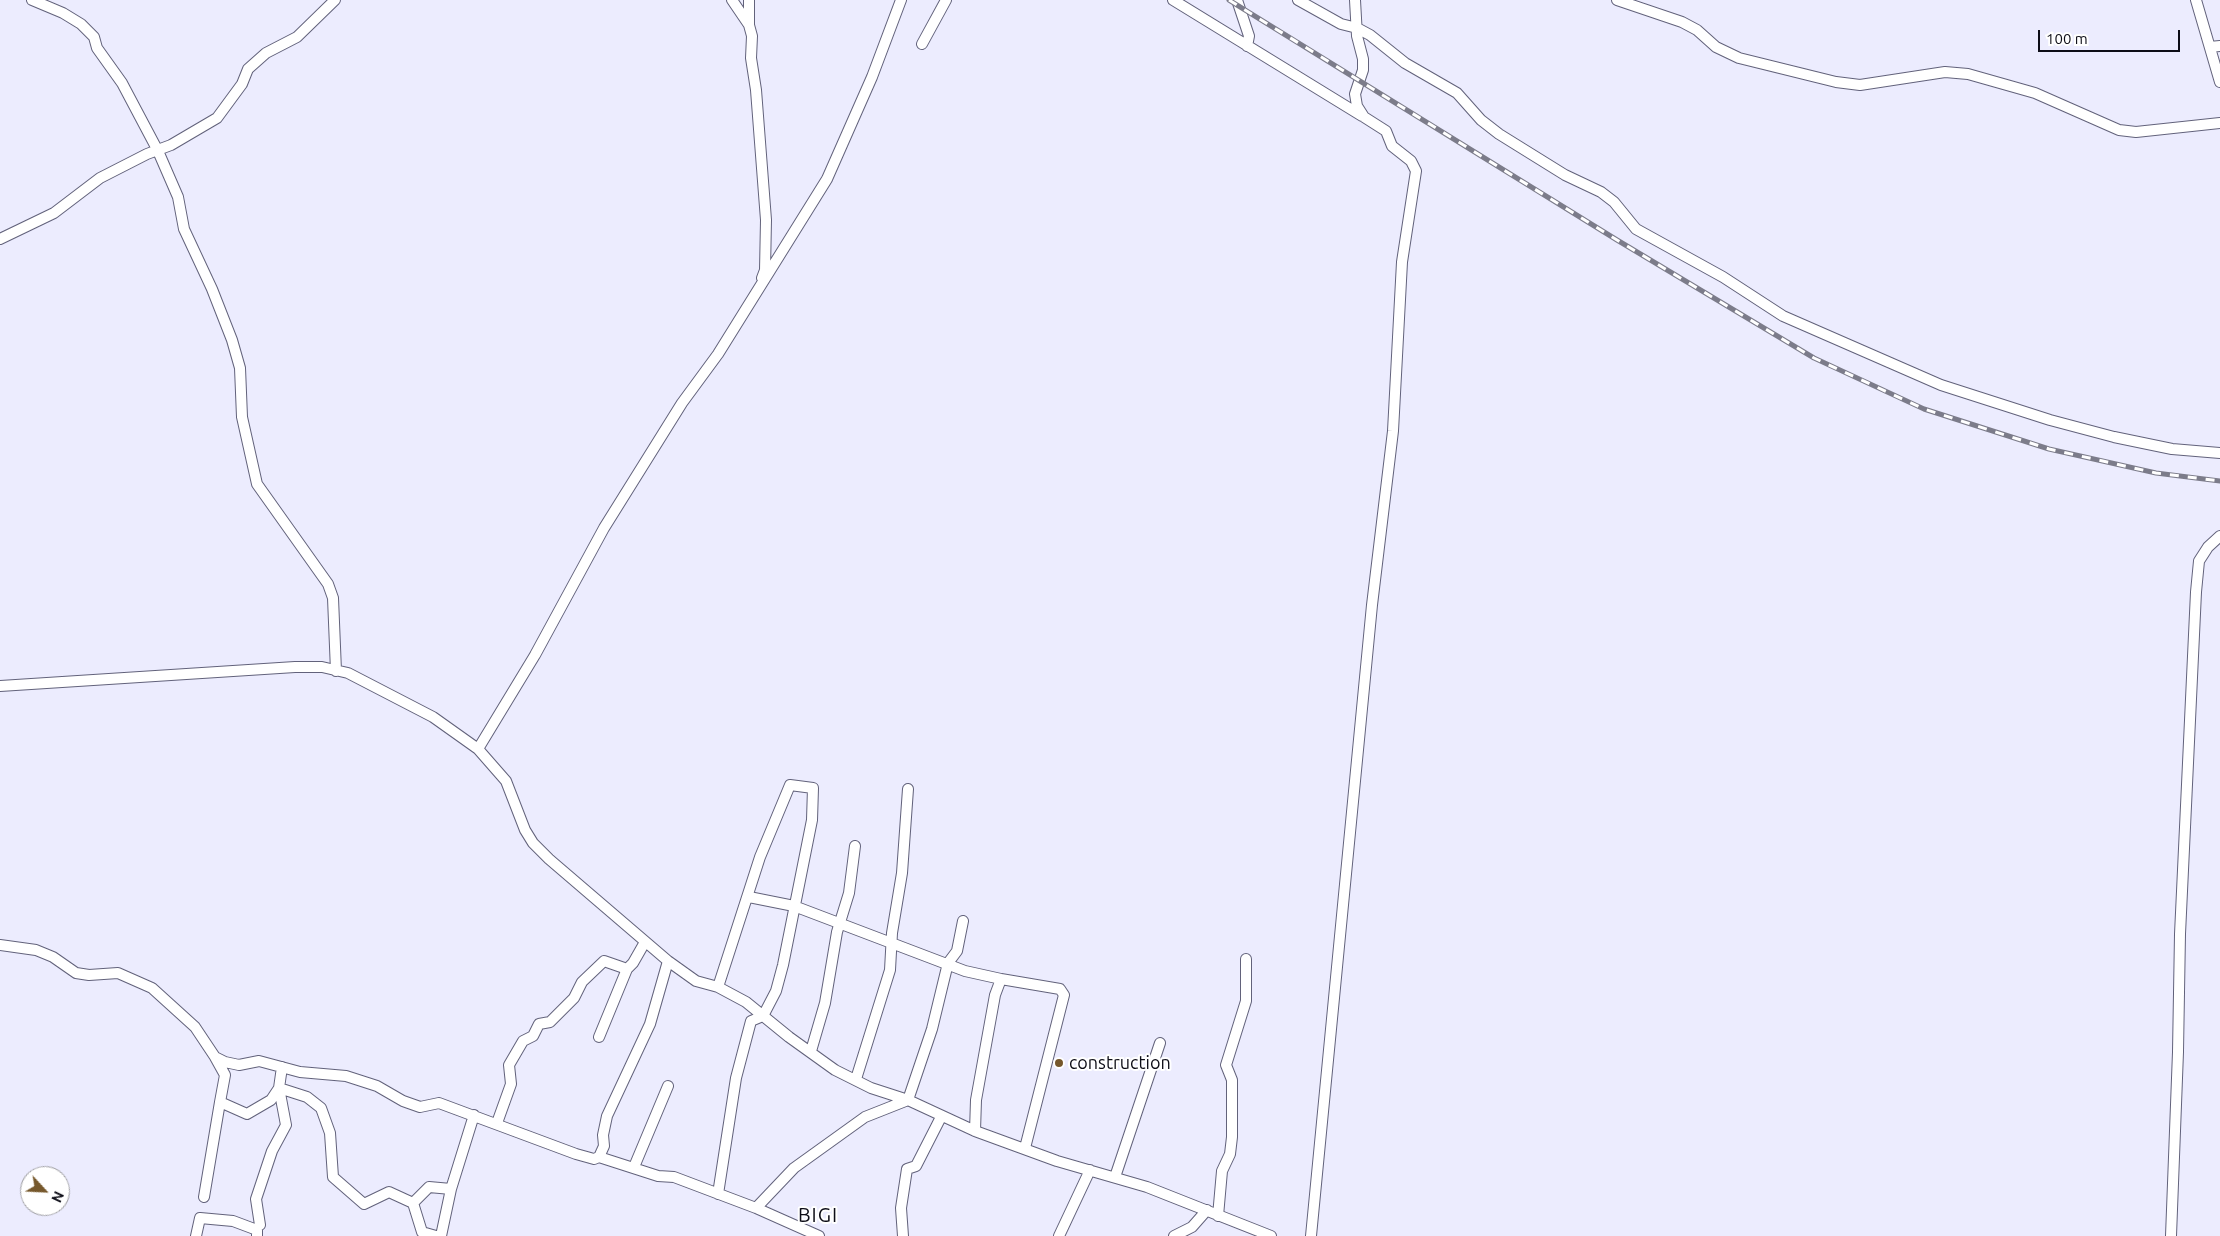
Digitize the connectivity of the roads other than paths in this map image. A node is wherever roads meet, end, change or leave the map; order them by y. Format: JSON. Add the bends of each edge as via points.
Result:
{"nodes":[{"id":1,"x":32,"y":0,"type":"edge"},
{"id":2,"x":53,"y":0,"type":"edge"},
{"id":3,"x":335,"y":0,"type":"edge"},
{"id":4,"x":732,"y":0,"type":"edge"},
{"id":5,"x":749,"y":0,"type":"edge"},
{"id":6,"x":901,"y":0,"type":"edge"},
{"id":7,"x":946,"y":0,"type":"edge"},
{"id":8,"x":1173,"y":0,"type":"edge"},
{"id":9,"x":1237,"y":0,"type":"edge"},
{"id":10,"x":1298,"y":0,"type":"edge"},
{"id":11,"x":1355,"y":0,"type":"edge"},
{"id":12,"x":1617,"y":0,"type":"edge"},
{"id":13,"x":2196,"y":0,"type":"edge"},
{"id":14,"x":62,"y":13,"type":"junction"},
{"id":15,"x":748,"y":25,"type":"junction"},
{"id":16,"x":1357,"y":28,"type":"junction"},
{"id":17,"x":922,"y":44,"type":"dead end"},
{"id":18,"x":1247,"y":46,"type":"junction"},
{"id":19,"x":2215,"y":47,"type":"edge"},
{"id":20,"x":2220,"y":82,"type":"edge"},
{"id":21,"x":1364,"y":117,"type":"junction"},
{"id":22,"x":2220,"y":123,"type":"edge"},
{"id":23,"x":158,"y":151,"type":"junction"},
{"id":24,"x":0,"y":239,"type":"edge"},
{"id":25,"x":761,"y":283,"type":"junction"},
{"id":26,"x":2220,"y":453,"type":"edge"},
{"id":27,"x":2220,"y":536,"type":"edge"},
{"id":28,"x":336,"y":671,"type":"junction"},
{"id":29,"x":0,"y":686,"type":"edge"},
{"id":30,"x":478,"y":749,"type":"junction"},
{"id":31,"x":908,"y":789,"type":"dead end"},
{"id":32,"x":855,"y":846,"type":"dead end"},
{"id":33,"x":749,"y":897,"type":"junction"},
{"id":34,"x":794,"y":906,"type":"junction"},
{"id":35,"x":963,"y":921,"type":"dead end"},
{"id":36,"x":840,"y":923,"type":"junction"},
{"id":37,"x":645,"y":942,"type":"junction"},
{"id":38,"x":892,"y":942,"type":"junction"},
{"id":39,"x":0,"y":945,"type":"edge"},
{"id":40,"x":1246,"y":959,"type":"dead end"},
{"id":41,"x":668,"y":961,"type":"junction"},
{"id":42,"x":948,"y":963,"type":"junction"},
{"id":43,"x":627,"y":968,"type":"junction"},
{"id":44,"x":1001,"y":979,"type":"junction"},
{"id":45,"x":718,"y":987,"type":"junction"},
{"id":46,"x":763,"y":1016,"type":"junction"},
{"id":47,"x":599,"y":1037,"type":"dead end"},
{"id":48,"x":1160,"y":1043,"type":"dead end"},
{"id":49,"x":811,"y":1051,"type":"junction"},
{"id":50,"x":216,"y":1057,"type":"junction"},
{"id":51,"x":282,"y":1067,"type":"junction"},
{"id":52,"x":856,"y":1079,"type":"junction"},
{"id":53,"x":668,"y":1086,"type":"dead end"},
{"id":54,"x":279,"y":1088,"type":"junction"},
{"id":55,"x":908,"y":1100,"type":"junction"},
{"id":56,"x":220,"y":1102,"type":"junction"},
{"id":57,"x":474,"y":1115,"type":"junction"},
{"id":58,"x":941,"y":1117,"type":"junction"},
{"id":59,"x":497,"y":1123,"type":"junction"},
{"id":60,"x":975,"y":1131,"type":"junction"},
{"id":61,"x":1025,"y":1148,"type":"junction"},
{"id":62,"x":599,"y":1158,"type":"junction"},
{"id":63,"x":634,"y":1167,"type":"junction"},
{"id":64,"x":1090,"y":1170,"type":"junction"},
{"id":65,"x":1115,"y":1177,"type":"junction"},
{"id":66,"x":451,"y":1189,"type":"junction"},
{"id":67,"x":718,"y":1194,"type":"junction"},
{"id":68,"x":204,"y":1197,"type":"dead end"},
{"id":69,"x":413,"y":1203,"type":"junction"},
{"id":70,"x":756,"y":1208,"type":"junction"},
{"id":71,"x":1207,"y":1210,"type":"junction"},
{"id":72,"x":1218,"y":1216,"type":"junction"},
{"id":73,"x":260,"y":1225,"type":"dead end"},
{"id":74,"x":196,"y":1236,"type":"edge"},
{"id":75,"x":257,"y":1236,"type":"edge"},
{"id":76,"x":436,"y":1236,"type":"edge"},
{"id":77,"x":441,"y":1236,"type":"edge"},
{"id":78,"x":819,"y":1236,"type":"edge"},
{"id":79,"x":903,"y":1236,"type":"edge"},
{"id":80,"x":1059,"y":1236,"type":"edge"},
{"id":81,"x":1174,"y":1236,"type":"edge"},
{"id":82,"x":1272,"y":1236,"type":"edge"},
{"id":83,"x":1311,"y":1236,"type":"edge"},
{"id":84,"x":2171,"y":1236,"type":"edge"}],
"edges":[{"from":1,"to":14,"type":"street"},
{"from":2,"to":14,"type":"street"},
{"from":3,"to":23,"type":"street","via":[[297,37],[266,53],[248,69],[242,84],[217,118]]},
{"from":4,"to":15,"type":"street"},
{"from":5,"to":15,"type":"street"},
{"from":6,"to":25,"type":"street","via":[[872,77],[826,179]]},
{"from":7,"to":17,"type":"street"},
{"from":8,"to":18,"type":"street"},
{"from":9,"to":18,"type":"street","via":[[1249,36]]},
{"from":10,"to":16,"type":"street","via":[[1341,24]]},
{"from":11,"to":16,"type":"street"},
{"from":12,"to":22,"type":"street","via":[[1682,22],[1716,47],[1739,58],[1836,82],[1860,85],[1945,72],[1968,74],[2035,93],[2119,130],[2136,132]]},
{"from":13,"to":19,"type":"street"},
{"from":14,"to":23,"type":"street","via":[[81,24],[94,37],[97,48],[122,82]]},
{"from":15,"to":25,"type":"street","via":[[752,36],[766,220],[765,270]]},
{"from":16,"to":21,"type":"street","via":[[1363,70],[1355,94],[1356,106]]},
{"from":16,"to":26,"type":"street","via":[[1382,43],[1405,63],[1457,93],[1481,120],[1499,134],[1601,192],[1614,202],[1636,229],[1783,316],[1941,385],[2041,417],[2172,449]]},
{"from":18,"to":21,"type":"street"},
{"from":19,"to":20,"type":"street"},
{"from":21,"to":83,"type":"street","via":[[1386,131],[1392,146],[1411,161],[1416,171],[1402,262],[1393,431],[1371,615]]},
{"from":23,"to":24,"type":"street","via":[[100,178],[54,212]]},
{"from":23,"to":28,"type":"street","via":[[178,197],[184,229],[232,340],[240,368],[242,417],[257,484],[328,584],[333,598]]},
{"from":25,"to":30,"type":"street","via":[[604,528],[535,655]]},
{"from":27,"to":84,"type":"street","via":[[2199,561],[2196,592],[2180,934]]},
{"from":28,"to":29,"type":"street","via":[[322,667],[295,667]]},
{"from":28,"to":30,"type":"street","via":[[348,673],[433,717]]},
{"from":30,"to":37,"type":"street","via":[[506,781],[533,843]]},
{"from":31,"to":38,"type":"street","via":[[902,873]]},
{"from":32,"to":36,"type":"street","via":[[849,893]]},
{"from":33,"to":34,"type":"street"},
{"from":33,"to":34,"type":"street","via":[[760,857],[790,784],[813,788],[812,820]]},
{"from":33,"to":45,"type":"street"},
{"from":34,"to":36,"type":"street"},
{"from":34,"to":46,"type":"street","via":[[776,991]]},
{"from":35,"to":42,"type":"street","via":[[957,952]]},
{"from":36,"to":38,"type":"street"},
{"from":36,"to":49,"type":"street","via":[[825,1003]]},
{"from":37,"to":41,"type":"street"},
{"from":37,"to":43,"type":"street","via":[[634,963]]},
{"from":38,"to":42,"type":"street"},
{"from":38,"to":52,"type":"street","via":[[890,970]]},
{"from":39,"to":50,"type":"street","via":[[36,950],[76,973],[118,973],[143,983],[195,1027]]},
{"from":40,"to":72,"type":"street","via":[[1246,1001],[1226,1065],[1232,1080],[1233,1128],[1230,1154],[1222,1171]]},
{"from":41,"to":45,"type":"street","via":[[696,981]]},
{"from":41,"to":62,"type":"street","via":[[650,1024],[607,1116],[604,1146]]},
{"from":42,"to":44,"type":"street","via":[[965,971]]},
{"from":42,"to":55,"type":"street","via":[[932,1029]]},
{"from":43,"to":47,"type":"street"},
{"from":43,"to":59,"type":"street","via":[[604,961],[582,982],[574,998],[550,1022],[539,1024],[533,1036],[523,1041],[510,1065],[511,1084]]},
{"from":44,"to":60,"type":"street","via":[[995,995],[976,1100]]},
{"from":44,"to":61,"type":"street","via":[[1060,989],[1064,995]]},
{"from":45,"to":46,"type":"street","via":[[746,1002]]},
{"from":46,"to":49,"type":"street"},
{"from":46,"to":67,"type":"street","via":[[751,1021],[736,1078]]},
{"from":48,"to":65,"type":"street"},
{"from":49,"to":52,"type":"street","via":[[835,1070]]},
{"from":50,"to":51,"type":"street","via":[[239,1065],[259,1061]]},
{"from":50,"to":56,"type":"street","via":[[225,1075]]},
{"from":51,"to":54,"type":"street"},
{"from":51,"to":57,"type":"street","via":[[346,1076],[377,1086],[420,1107],[439,1103]]},
{"from":52,"to":55,"type":"street","via":[[871,1088]]},
{"from":53,"to":63,"type":"street"},
{"from":54,"to":56,"type":"street","via":[[272,1100],[247,1114]]},
{"from":54,"to":69,"type":"street","via":[[307,1097],[322,1108],[330,1133],[333,1177],[364,1204],[388,1192]]},
{"from":54,"to":73,"type":"street","via":[[286,1125],[272,1152],[256,1199]]},
{"from":55,"to":58,"type":"street"},
{"from":55,"to":70,"type":"street","via":[[865,1117],[794,1168]]},
{"from":56,"to":68,"type":"street"},
{"from":57,"to":59,"type":"street"},
{"from":57,"to":66,"type":"street"},
{"from":58,"to":60,"type":"street"},
{"from":58,"to":79,"type":"street","via":[[916,1166],[907,1169],[901,1208]]},
{"from":59,"to":62,"type":"street","via":[[576,1154]]},
{"from":60,"to":61,"type":"street"},
{"from":61,"to":64,"type":"street"},
{"from":62,"to":63,"type":"street"},
{"from":63,"to":67,"type":"street","via":[[658,1176],[674,1177]]},
{"from":64,"to":65,"type":"street"},
{"from":64,"to":80,"type":"street"},
{"from":65,"to":71,"type":"street"},
{"from":66,"to":69,"type":"street","via":[[430,1187]]},
{"from":66,"to":77,"type":"street"},
{"from":67,"to":70,"type":"street"},
{"from":69,"to":76,"type":"street","via":[[422,1232]]},
{"from":70,"to":78,"type":"street"},
{"from":71,"to":72,"type":"street"},
{"from":71,"to":81,"type":"street","via":[[1192,1227]]},
{"from":72,"to":82,"type":"street"},
{"from":74,"to":75,"type":"street","via":[[200,1218],[233,1221],[257,1230]]}]}
